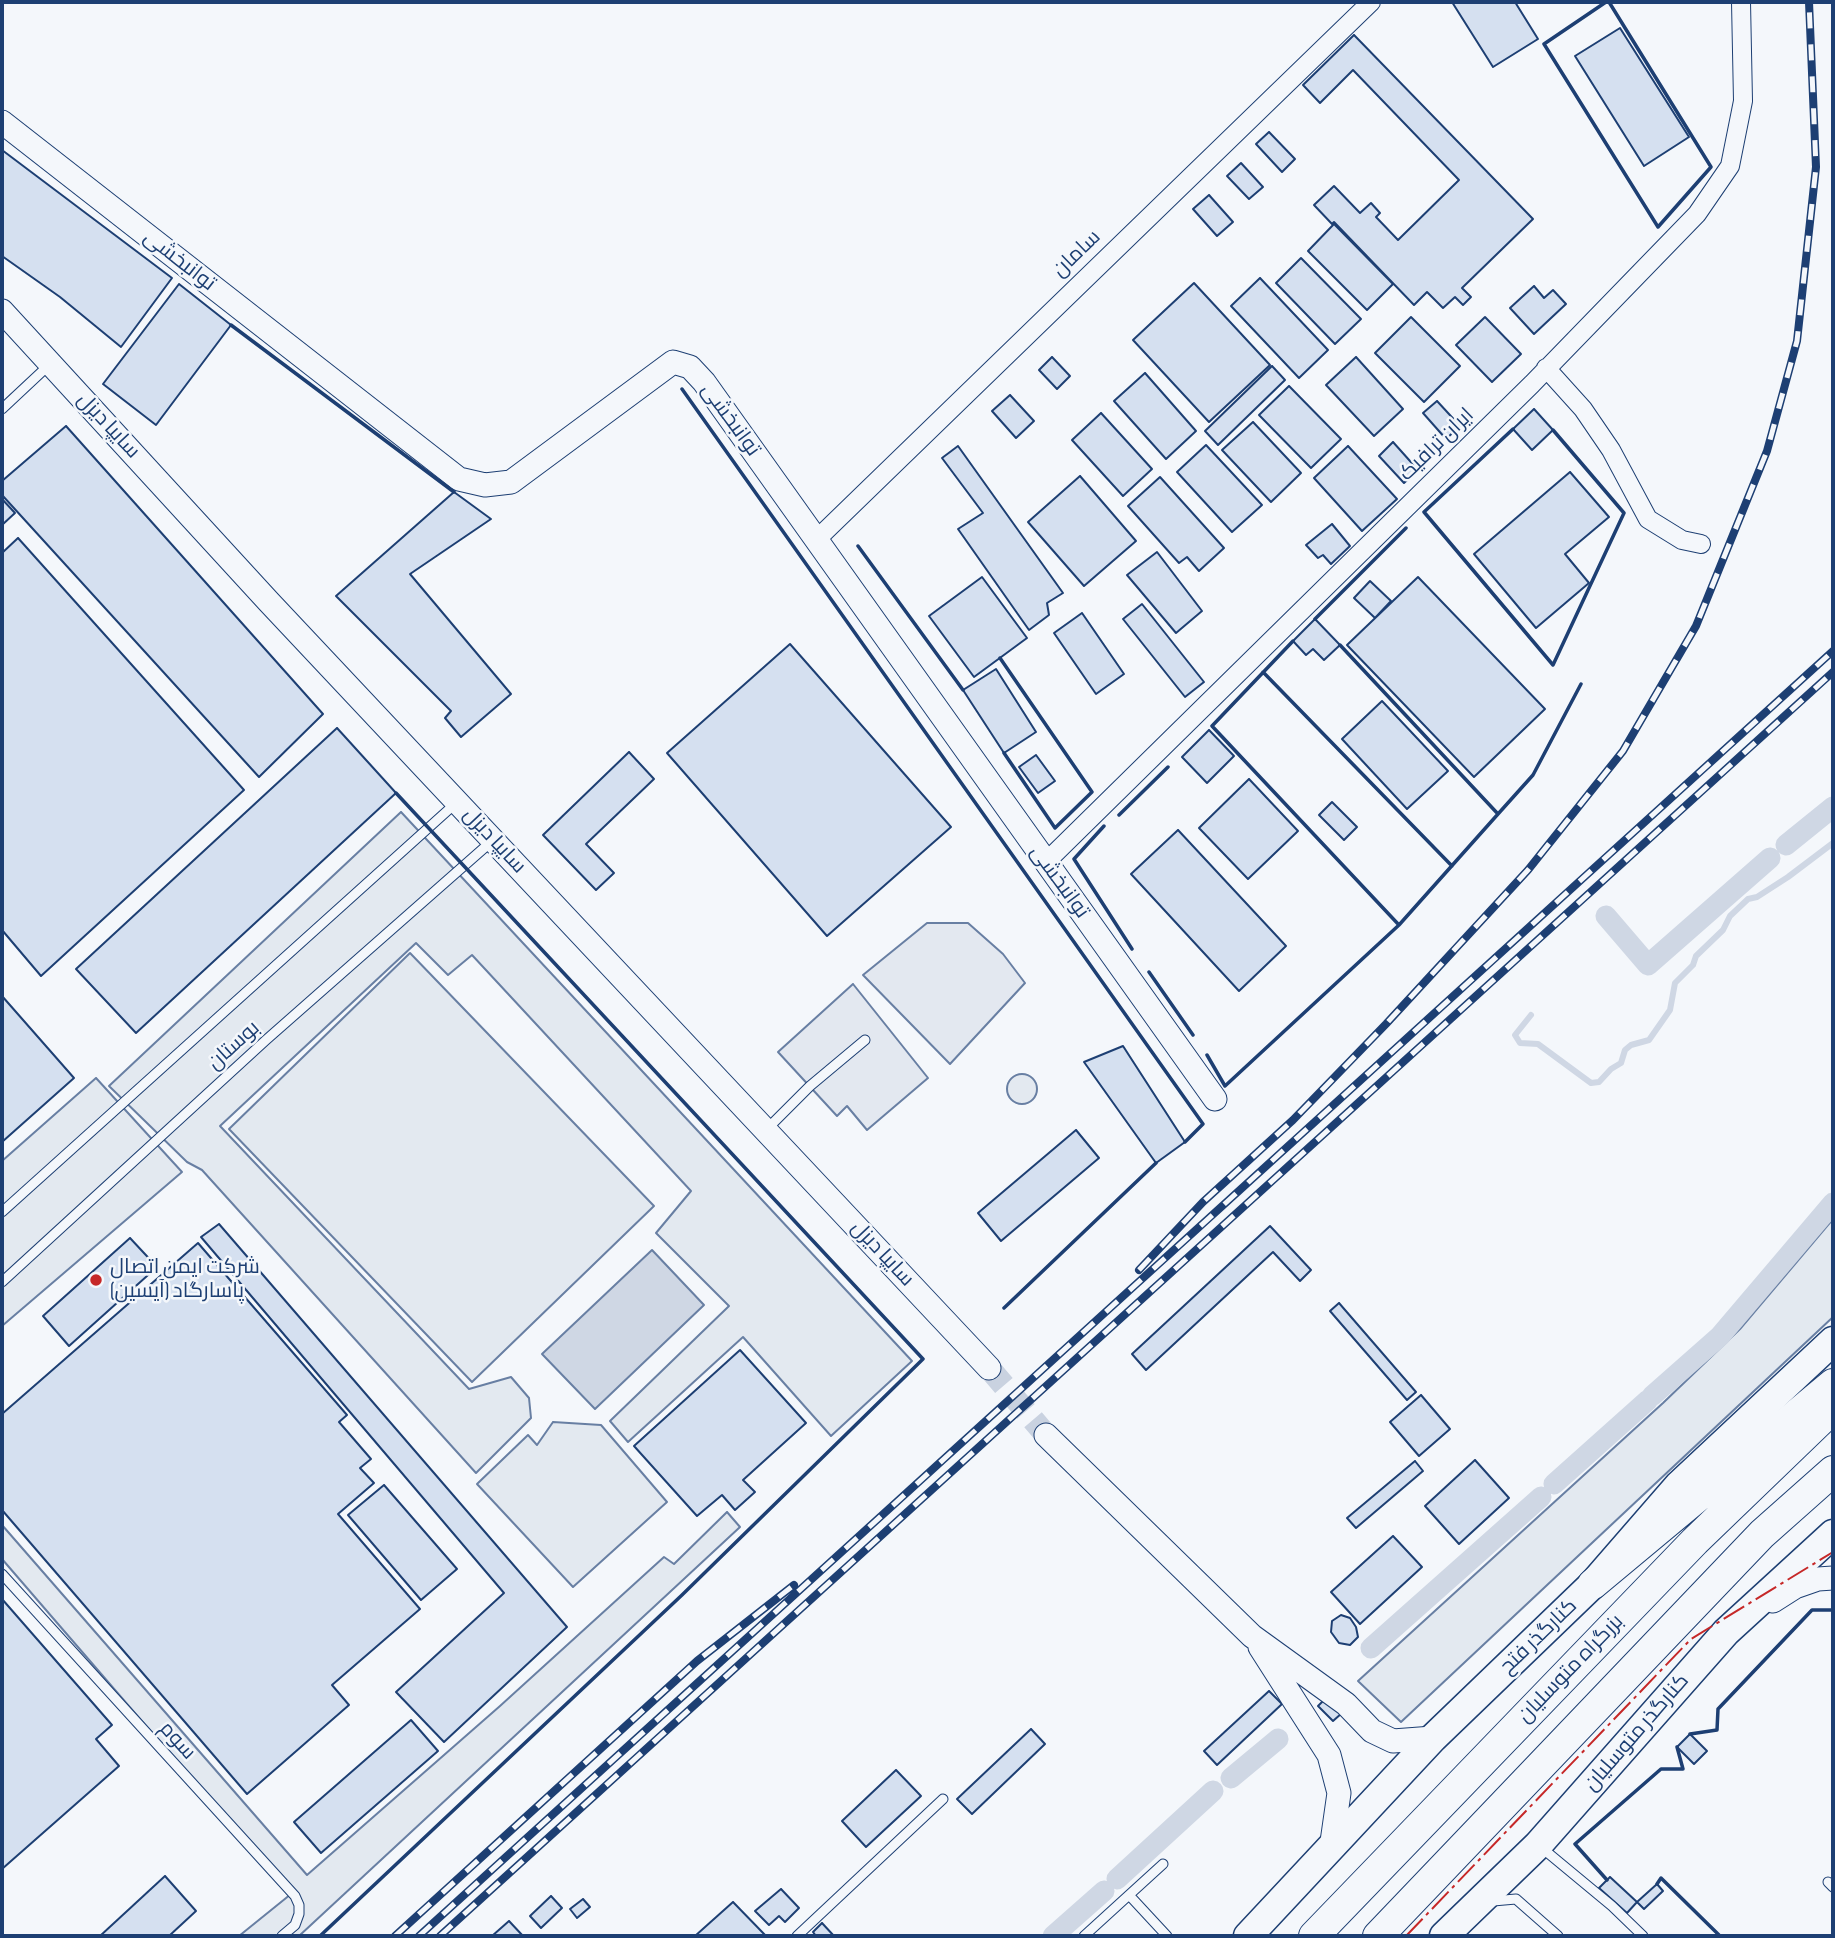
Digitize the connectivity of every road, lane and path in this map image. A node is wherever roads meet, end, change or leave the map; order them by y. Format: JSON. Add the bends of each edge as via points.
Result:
{"nodes":[{"id":1,"x":1371,"y":2,"type":"edge"},
{"id":2,"x":1741,"y":2,"type":"edge"},
{"id":3,"x":2,"y":122,"type":"edge"},
{"id":4,"x":2,"y":311,"type":"edge"},
{"id":5,"x":51,"y":364,"type":"junction"},
{"id":6,"x":1546,"y":368,"type":"junction"},
{"id":7,"x":2,"y":409,"type":"edge"},
{"id":8,"x":816,"y":540,"type":"junction"},
{"id":9,"x":1701,"y":544,"type":"dead end"},
{"id":10,"x":457,"y":802,"type":"junction"},
{"id":11,"x":493,"y":840,"type":"junction"},
{"id":12,"x":1045,"y":863,"type":"junction"},
{"id":13,"x":865,"y":1040,"type":"dead end"},
{"id":14,"x":1215,"y":1099,"type":"dead end"},
{"id":15,"x":765,"y":1130,"type":"junction"},
{"id":16,"x":2,"y":1212,"type":"edge"},
{"id":17,"x":2,"y":1282,"type":"edge"},
{"id":18,"x":1833,"y":1341,"type":"edge"},
{"id":19,"x":989,"y":1368,"type":"tunnel mouth"},
{"id":20,"x":1833,"y":1384,"type":"edge"},
{"id":21,"x":1833,"y":1408,"type":"edge"},
{"id":22,"x":1046,"y":1435,"type":"tunnel mouth"},
{"id":23,"x":1833,"y":1471,"type":"edge"},
{"id":24,"x":1833,"y":1534,"type":"edge"},
{"id":25,"x":2,"y":1574,"type":"edge"},
{"id":26,"x":1833,"y":1578,"type":"edge"},
{"id":27,"x":1593,"y":1584,"type":"junction"},
{"id":28,"x":1726,"y":1632,"type":"junction"},
{"id":29,"x":1252,"y":1636,"type":"junction"},
{"id":30,"x":1433,"y":1738,"type":"junction"},
{"id":31,"x":943,"y":1799,"type":"dead end"},
{"id":32,"x":1538,"y":1845,"type":"junction"},
{"id":33,"x":1331,"y":1849,"type":"junction"},
{"id":34,"x":1163,"y":1864,"type":"dead end"},
{"id":35,"x":1129,"y":1895,"type":"junction"},
{"id":36,"x":1471,"y":1908,"type":"junction"},
{"id":37,"x":282,"y":1936,"type":"edge"},
{"id":38,"x":797,"y":1936,"type":"edge"},
{"id":39,"x":1084,"y":1936,"type":"edge"},
{"id":40,"x":1167,"y":1936,"type":"edge"},
{"id":41,"x":1248,"y":1936,"type":"edge"},
{"id":42,"x":1314,"y":1936,"type":"edge"},
{"id":43,"x":1378,"y":1936,"type":"edge"},
{"id":44,"x":1444,"y":1936,"type":"edge"},
{"id":45,"x":1558,"y":1936,"type":"edge"},
{"id":46,"x":1643,"y":1936,"type":"edge"}],
"edges":[{"from":1,"to":8,"type":"street","name":"سامان"},
{"from":2,"to":6,"type":"street","name":"ایران ترافیک","via":[[1743,101],[1730,166],[1697,214]]},
{"from":3,"to":8,"type":"street","name":"توانبخشی","via":[[459,479],[485,485],[511,482],[673,362],[690,368],[704,382]]},
{"from":4,"to":5,"type":"street","name":"سایپا دیزل"},
{"from":5,"to":7,"type":"lane"},
{"from":5,"to":10,"type":"street","name":"سایپا دیزل"},
{"from":6,"to":9,"type":"street","via":[[1583,409],[1611,450],[1648,519],[1682,540]]},
{"from":6,"to":12,"type":"street","name":"ایران ترافیک"},
{"from":8,"to":12,"type":"street","name":"توانبخشی"},
{"from":10,"to":11,"type":"street","name":"سایپا دیزل"},
{"from":10,"to":16,"type":"lane","name":"بوستان"},
{"from":11,"to":15,"type":"street","name":"سایپا دیزل"},
{"from":11,"to":17,"type":"lane","name":"بوستان"},
{"from":12,"to":14,"type":"street","name":"توانبخشی"},
{"from":13,"to":15,"type":"lane"},
{"from":15,"to":19,"type":"street","name":"سایپا دیزل"},
{"from":18,"to":27,"type":"main road","name":"کنارگذر فتح","via":[[1679,1485]]},
{"from":20,"to":27,"type":"highway"},
{"from":21,"to":42,"type":"highway","name":"بزرگراه متوسلیان","via":[[1695,1541]]},
{"from":22,"to":29,"type":"street"},
{"from":23,"to":43,"type":"highway","via":[[1762,1534]]},
{"from":24,"to":28,"type":"main road","name":"کنارگذر متوسلیان"},
{"from":25,"to":37,"type":"lane","name":"سوم","via":[[295,1896],[299,1914],[295,1925]]},
{"from":26,"to":28,"type":"street","via":[[1795,1587]]},
{"from":27,"to":30,"type":"main road","name":"کنارگذر فتح"},
{"from":28,"to":32,"type":"main road","name":"کنارگذر متوسلیان"},
{"from":29,"to":30,"type":"street","via":[[1346,1704],[1372,1731],[1392,1741]]},
{"from":29,"to":33,"type":"street","via":[[1329,1755],[1339,1793]]},
{"from":30,"to":33,"type":"main road","name":"کنارگذر فتح"},
{"from":31,"to":38,"type":"lane"},
{"from":32,"to":36,"type":"main road","name":"کنارگذر متوسلیان"},
{"from":32,"to":46,"type":"lane"},
{"from":33,"to":41,"type":"main road","name":"کنارگذر فتح"},
{"from":34,"to":35,"type":"lane"},
{"from":35,"to":39,"type":"lane"},
{"from":35,"to":40,"type":"lane"},
{"from":36,"to":44,"type":"main road","name":"کنارگذر متوسلیان"},
{"from":36,"to":45,"type":"lane","via":[[1516,1899]]}]}
